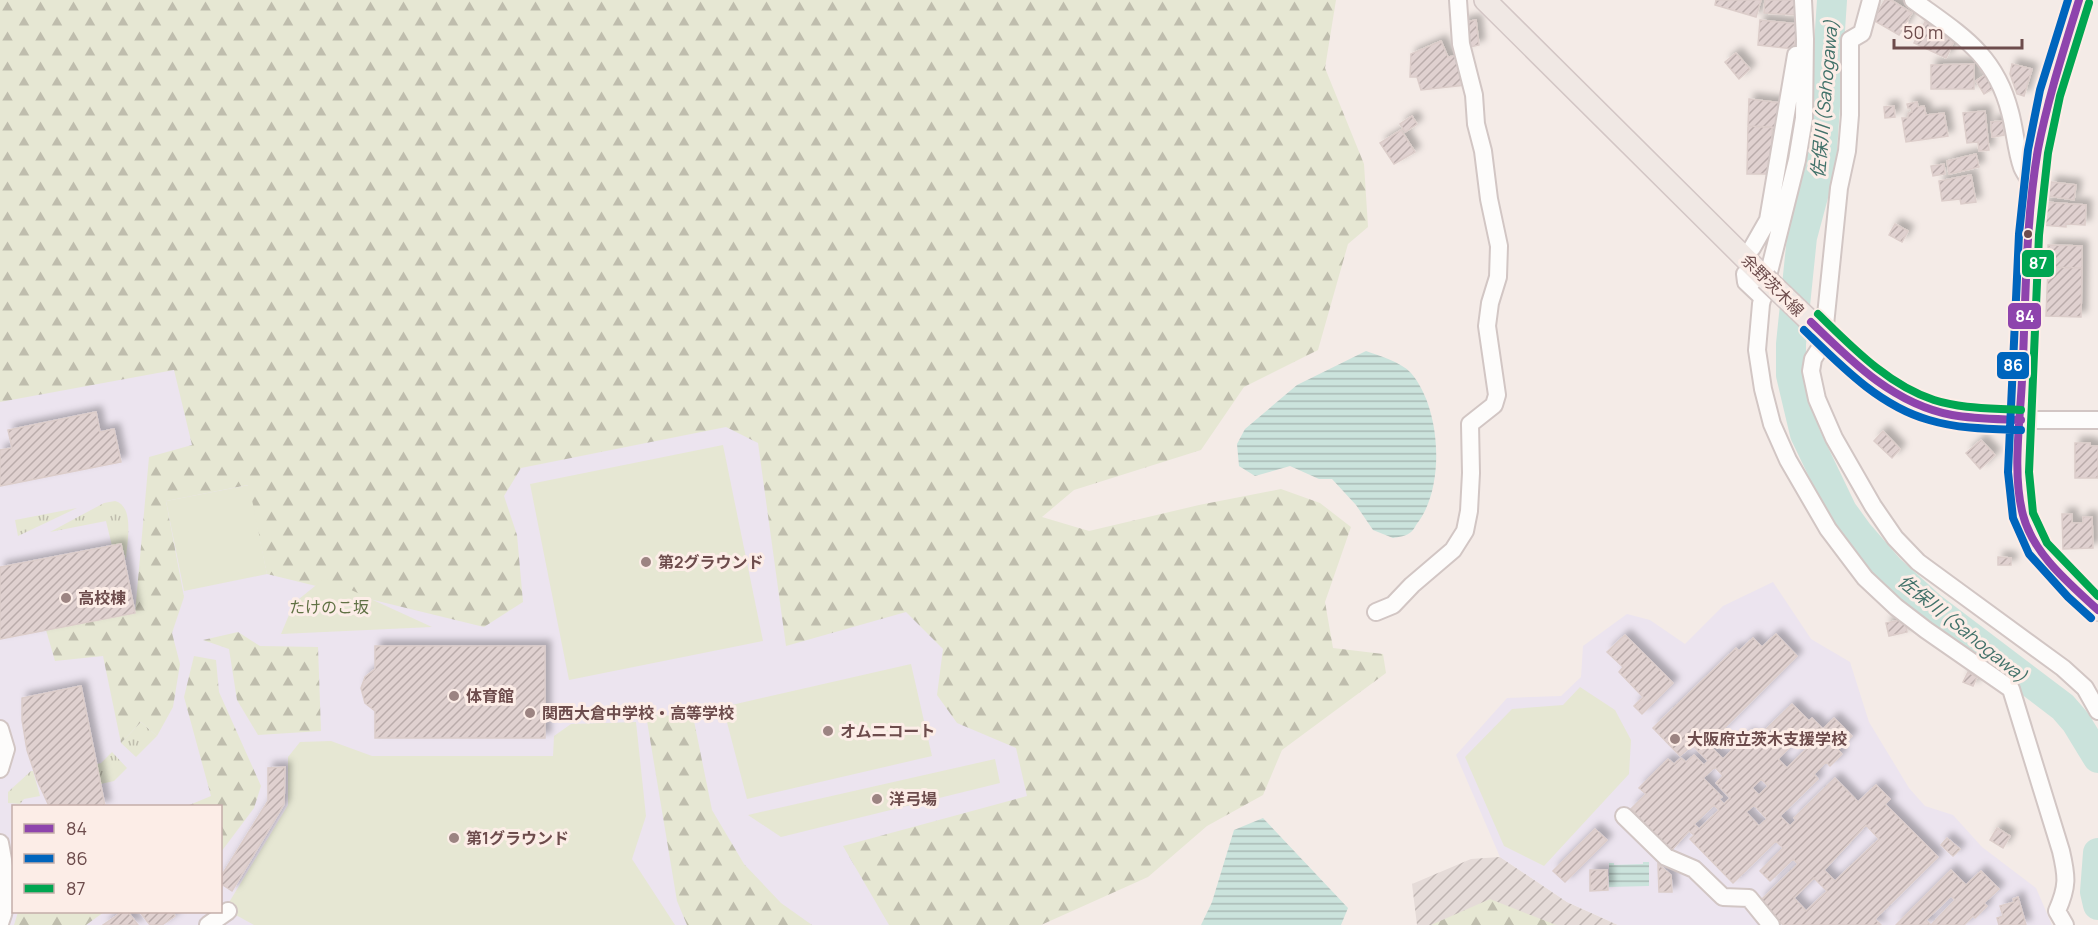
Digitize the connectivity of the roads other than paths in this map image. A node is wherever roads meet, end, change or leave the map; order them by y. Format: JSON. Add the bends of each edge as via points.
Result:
{"nodes":[{"id":1,"x":1458,"y":0,"type":"edge"},
{"id":2,"x":1485,"y":0,"type":"edge"},
{"id":3,"x":1871,"y":0,"type":"edge"},
{"id":4,"x":1913,"y":0,"type":"edge"},
{"id":5,"x":2079,"y":0,"type":"edge"},
{"id":6,"x":1803,"y":5,"type":"edge"},
{"id":7,"x":2034,"y":186,"type":"junction"},
{"id":8,"x":1752,"y":248,"type":"dead end"},
{"id":9,"x":1745,"y":273,"type":"dead end"},
{"id":10,"x":1765,"y":288,"type":"junction"},
{"id":11,"x":1820,"y":332,"type":"junction"},
{"id":12,"x":2020,"y":420,"type":"junction"},
{"id":13,"x":2098,"y":420,"type":"edge"},
{"id":14,"x":2098,"y":610,"type":"edge"},
{"id":15,"x":1376,"y":612,"type":"dead end"},
{"id":16,"x":2098,"y":711,"type":"edge"},
{"id":17,"x":0,"y":729,"type":"edge"},
{"id":18,"x":0,"y":770,"type":"edge"},
{"id":19,"x":1623,"y":816,"type":"dead end"},
{"id":20,"x":0,"y":843,"type":"edge"},
{"id":21,"x":228,"y":910,"type":"dead end"},
{"id":22,"x":0,"y":923,"type":"edge"},
{"id":23,"x":208,"y":925,"type":"edge"},
{"id":24,"x":1771,"y":925,"type":"edge"},
{"id":25,"x":2065,"y":925,"type":"edge"}],
"edges":[{"from":1,"to":15,"type":"street","via":[[1461,44],[1474,95],[1499,246],[1498,277],[1487,326],[1497,395],[1494,405],[1470,424],[1471,473],[1465,531],[1453,550],[1394,605]]},
{"from":2,"to":10,"type":"main road","name":"余野茨木線"},
{"from":3,"to":11,"type":"street","via":[[1862,33],[1850,40],[1847,152]]},
{"from":4,"to":7,"type":"street","via":[[1974,46],[1992,68],[2010,111],[2022,168]]},
{"from":5,"to":7,"type":"main road","via":[[2050,93]]},
{"from":6,"to":8,"type":"street","via":[[1768,220]]},
{"from":6,"to":10,"type":"street","via":[[1803,118],[1797,160]]},
{"from":7,"to":12,"type":"main road"},
{"from":9,"to":10,"type":"street","via":[[1746,282]]},
{"from":10,"to":11,"type":"main road","name":"余野茨木線","bridge":true},
{"from":10,"to":25,"type":"street","via":[[1757,350],[1772,423],[1788,460],[1828,529],[1865,578],[1926,630],[2011,689],[2066,871],[2065,892],[2057,911]]},
{"from":11,"to":12,"type":"main road","name":"余野茨木線","via":[[1860,368],[1917,405],[1949,415]]},
{"from":11,"to":16,"type":"street","via":[[1811,371],[1817,399],[1834,438],[1895,538],[1918,562],[2063,668],[2085,688]]},
{"from":12,"to":13,"type":"street"},
{"from":12,"to":14,"type":"main road","via":[[2018,472],[2023,516],[2038,549]]},
{"from":17,"to":18,"type":"street","via":[[6,750]]},
{"from":19,"to":24,"type":"street","via":[[1666,856],[1694,869],[1723,897],[1749,898]]},
{"from":20,"to":22,"type":"street","via":[[6,876]]},
{"from":21,"to":23,"type":"street"}]}
